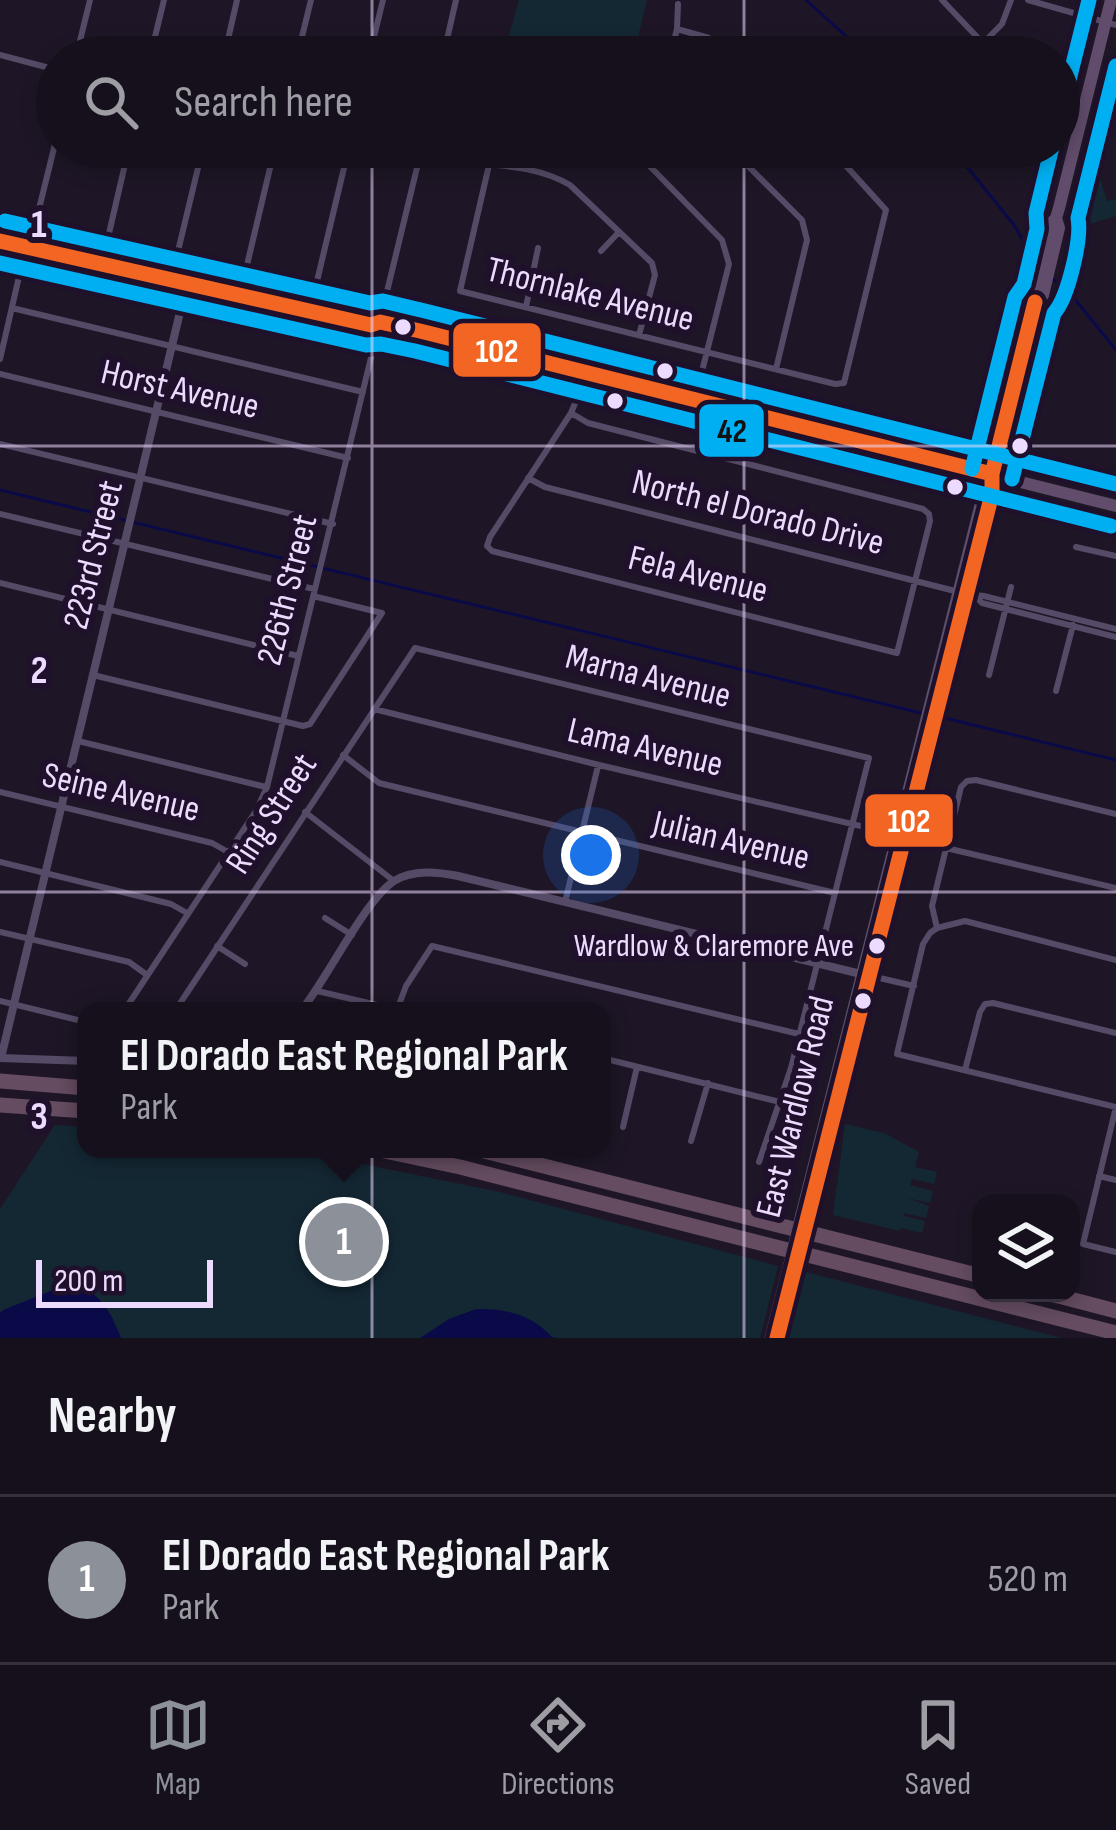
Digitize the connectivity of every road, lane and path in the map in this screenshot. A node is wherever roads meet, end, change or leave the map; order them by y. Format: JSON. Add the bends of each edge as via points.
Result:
{"nodes":[{"id":1,"x":90,"y":0,"type":"edge"},
{"id":2,"x":164,"y":0,"type":"edge"},
{"id":3,"x":237,"y":0,"type":"edge"},
{"id":4,"x":311,"y":0,"type":"edge"},
{"id":5,"x":382,"y":0,"type":"edge"},
{"id":6,"x":456,"y":0,"type":"edge"},
{"id":7,"x":943,"y":0,"type":"edge"},
{"id":8,"x":1011,"y":0,"type":"edge"},
{"id":9,"x":1028,"y":0,"type":"edge"},
{"id":10,"x":1111,"y":0,"type":"edge"},
{"id":11,"x":678,"y":4,"type":"dead end"},
{"id":12,"x":1111,"y":24,"type":"edge"},
{"id":13,"x":677,"y":29,"type":"junction"},
{"id":14,"x":81,"y":36,"type":"edge"},
{"id":15,"x":155,"y":36,"type":"edge"},
{"id":16,"x":229,"y":36,"type":"edge"},
{"id":17,"x":302,"y":36,"type":"edge"},
{"id":18,"x":374,"y":36,"type":"edge"},
{"id":19,"x":448,"y":36,"type":"edge"},
{"id":20,"x":675,"y":36,"type":"edge"},
{"id":21,"x":702,"y":36,"type":"edge"},
{"id":22,"x":976,"y":36,"type":"edge"},
{"id":23,"x":990,"y":36,"type":"edge"},
{"id":24,"x":0,"y":55,"type":"edge"},
{"id":25,"x":36,"y":64,"type":"edge"},
{"id":26,"x":1080,"y":133,"type":"edge"},
{"id":27,"x":48,"y":168,"type":"edge"},
{"id":28,"x":124,"y":168,"type":"edge"},
{"id":29,"x":198,"y":168,"type":"edge"},
{"id":30,"x":270,"y":168,"type":"edge"},
{"id":31,"x":344,"y":168,"type":"edge"},
{"id":32,"x":417,"y":168,"type":"edge"},
{"id":33,"x":488,"y":168,"type":"edge"},
{"id":34,"x":520,"y":168,"type":"edge"},
{"id":35,"x":653,"y":168,"type":"edge"},
{"id":36,"x":750,"y":168,"type":"edge"},
{"id":37,"x":848,"y":168,"type":"edge"},
{"id":38,"x":1070,"y":168,"type":"edge"},
{"id":39,"x":0,"y":232,"type":"edge"},
{"id":40,"x":620,"y":232,"type":"junction"},
{"id":41,"x":0,"y":241,"type":"edge"},
{"id":42,"x":28,"y":243,"type":"junction"},
{"id":43,"x":538,"y":248,"type":"dead end"},
{"id":44,"x":601,"y":251,"type":"dead end"},
{"id":45,"x":104,"y":255,"type":"junction"},
{"id":46,"x":172,"y":275,"type":"junction"},
{"id":47,"x":188,"y":279,"type":"junction"},
{"id":48,"x":242,"y":286,"type":"junction"},
{"id":49,"x":311,"y":307,"type":"junction"},
{"id":50,"x":526,"y":307,"type":"junction"},
{"id":51,"x":12,"y":308,"type":"junction"},
{"id":52,"x":4,"y":320,"type":"edge"},
{"id":53,"x":380,"y":322,"type":"junction"},
{"id":54,"x":640,"y":335,"type":"junction"},
{"id":55,"x":173,"y":346,"type":"junction"},
{"id":56,"x":707,"y":351,"type":"junction"},
{"id":57,"x":0,"y":359,"type":"edge"},
{"id":58,"x":776,"y":369,"type":"junction"},
{"id":59,"x":588,"y":372,"type":"junction"},
{"id":60,"x":0,"y":374,"type":"edge"},
{"id":61,"x":363,"y":392,"type":"junction"},
{"id":62,"x":695,"y":399,"type":"junction"},
{"id":63,"x":157,"y":412,"type":"junction"},
{"id":64,"x":572,"y":412,"type":"junction"},
{"id":65,"x":0,"y":444,"type":"edge"},
{"id":66,"x":348,"y":458,"type":"junction"},
{"id":67,"x":992,"y":474,"type":"junction"},
{"id":68,"x":140,"y":478,"type":"junction"},
{"id":69,"x":528,"y":478,"type":"junction"},
{"id":70,"x":1116,"y":506,"type":"edge"},
{"id":71,"x":0,"y":514,"type":"edge"},
{"id":72,"x":332,"y":524,"type":"junction"},
{"id":73,"x":125,"y":545,"type":"junction"},
{"id":74,"x":1076,"y":547,"type":"dead end"},
{"id":75,"x":1116,"y":556,"type":"edge"},
{"id":76,"x":915,"y":581,"type":"junction"},
{"id":77,"x":0,"y":583,"type":"edge"},
{"id":78,"x":1011,"y":587,"type":"dead end"},
{"id":79,"x":314,"y":593,"type":"junction"},
{"id":80,"x":967,"y":594,"type":"junction"},
{"id":81,"x":1007,"y":605,"type":"junction"},
{"id":82,"x":109,"y":609,"type":"junction"},
{"id":83,"x":1074,"y":622,"type":"junction"},
{"id":84,"x":1116,"y":633,"type":"edge"},
{"id":85,"x":415,"y":648,"type":"joint"},
{"id":86,"x":298,"y":656,"type":"junction"},
{"id":87,"x":93,"y":675,"type":"junction"},
{"id":88,"x":989,"y":675,"type":"dead end"},
{"id":89,"x":1056,"y":691,"type":"dead end"},
{"id":90,"x":374,"y":709,"type":"junction"},
{"id":91,"x":283,"y":721,"type":"junction"},
{"id":92,"x":78,"y":741,"type":"junction"},
{"id":93,"x":344,"y":755,"type":"junction"},
{"id":94,"x":599,"y":765,"type":"junction"},
{"id":95,"x":267,"y":787,"type":"junction"},
{"id":96,"x":0,"y":792,"type":"edge"},
{"id":97,"x":62,"y":807,"type":"junction"},
{"id":98,"x":305,"y":812,"type":"junction"},
{"id":99,"x":1116,"y":814,"type":"edge"},
{"id":100,"x":852,"y":825,"type":"junction"},
{"id":101,"x":582,"y":833,"type":"junction"},
{"id":102,"x":900,"y":836,"type":"junction"},
{"id":103,"x":946,"y":848,"type":"junction"},
{"id":104,"x":228,"y":852,"type":"junction"},
{"id":105,"x":0,"y":862,"type":"edge"},
{"id":106,"x":45,"y":873,"type":"junction"},
{"id":107,"x":394,"y":881,"type":"junction"},
{"id":108,"x":1116,"y":888,"type":"edge"},
{"id":109,"x":835,"y":893,"type":"junction"},
{"id":110,"x":565,"y":902,"type":"junction"},
{"id":111,"x":188,"y":914,"type":"junction"},
{"id":112,"x":325,"y":918,"type":"dead end"},
{"id":113,"x":938,"y":928,"type":"junction"},
{"id":114,"x":0,"y":932,"type":"edge"},
{"id":115,"x":352,"y":935,"type":"junction"},
{"id":116,"x":29,"y":939,"type":"junction"},
{"id":117,"x":217,"y":946,"type":"junction"},
{"id":118,"x":1116,"y":960,"type":"edge"},
{"id":119,"x":817,"y":963,"type":"junction"},
{"id":120,"x":245,"y":964,"type":"dead end"},
{"id":121,"x":147,"y":975,"type":"junction"},
{"id":122,"x":864,"y":975,"type":"junction"},
{"id":123,"x":914,"y":986,"type":"junction"},
{"id":124,"x":317,"y":991,"type":"junction"},
{"id":125,"x":0,"y":1001,"type":"edge"},
{"id":126,"x":130,"y":1002,"type":"edge"},
{"id":127,"x":182,"y":1002,"type":"edge"},
{"id":128,"x":308,"y":1002,"type":"edge"},
{"id":129,"x":351,"y":1002,"type":"edge"},
{"id":130,"x":402,"y":1002,"type":"edge"},
{"id":131,"x":14,"y":1004,"type":"junction"},
{"id":132,"x":77,"y":1020,"type":"edge"},
{"id":133,"x":1116,"y":1033,"type":"edge"},
{"id":134,"x":799,"y":1034,"type":"junction"},
{"id":135,"x":0,"y":1058,"type":"edge"},
{"id":136,"x":611,"y":1060,"type":"edge"},
{"id":137,"x":77,"y":1061,"type":"edge"},
{"id":138,"x":637,"y":1066,"type":"junction"},
{"id":139,"x":965,"y":1070,"type":"junction"},
{"id":140,"x":0,"y":1081,"type":"edge"},
{"id":141,"x":708,"y":1083,"type":"junction"},
{"id":142,"x":77,"y":1087,"type":"edge"},
{"id":143,"x":780,"y":1102,"type":"junction"},
{"id":144,"x":0,"y":1105,"type":"edge"},
{"id":145,"x":1116,"y":1107,"type":"edge"},
{"id":146,"x":77,"y":1110,"type":"edge"},
{"id":147,"x":622,"y":1127,"type":"dead end"},
{"id":148,"x":691,"y":1141,"type":"dead end"},
{"id":149,"x":414,"y":1158,"type":"edge"},
{"id":150,"x":512,"y":1158,"type":"edge"},
{"id":151,"x":759,"y":1162,"type":"dead end"},
{"id":152,"x":1099,"y":1176,"type":"junction"},
{"id":153,"x":1116,"y":1180,"type":"edge"},
{"id":154,"x":521,"y":1183,"type":"junction"},
{"id":155,"x":1116,"y":1252,"type":"edge"},
{"id":156,"x":972,"y":1274,"type":"edge"},
{"id":157,"x":972,"y":1288,"type":"edge"},
{"id":158,"x":1030,"y":1302,"type":"edge"},
{"id":159,"x":1080,"y":1302,"type":"edge"},
{"id":160,"x":1116,"y":1322,"type":"edge"},
{"id":161,"x":773,"y":1338,"type":"edge"}],
"edges":[{"from":1,"to":14,"type":"street"},
{"from":2,"to":15,"type":"street"},
{"from":3,"to":16,"type":"street"},
{"from":4,"to":17,"type":"street"},
{"from":5,"to":18,"type":"street"},
{"from":6,"to":19,"type":"street"},
{"from":7,"to":22,"type":"street"},
{"from":8,"to":23,"type":"street"},
{"from":9,"to":12,"type":"street"},
{"from":10,"to":12,"type":"main road","name":"East Wardlow Road"},
{"from":11,"to":13,"type":"street"},
{"from":12,"to":26,"type":"main road","name":"East Wardlow Road"},
{"from":13,"to":20,"type":"street"},
{"from":13,"to":21,"type":"street"},
{"from":24,"to":25,"type":"street"},
{"from":27,"to":42,"type":"street"},
{"from":28,"to":45,"type":"street"},
{"from":29,"to":46,"type":"street"},
{"from":30,"to":48,"type":"street"},
{"from":31,"to":49,"type":"street"},
{"from":32,"to":53,"type":"street","name":"226th Street"},
{"from":33,"to":50,"type":"street","name":"Thornlake Avenue","via":[[460,291]]},
{"from":34,"to":40,"type":"street","via":[[559,178]]},
{"from":35,"to":56,"type":"street","via":[[722,240],[729,264]]},
{"from":36,"to":58,"type":"street","via":[[802,220],[807,240]]},
{"from":37,"to":58,"type":"street","name":"Thornlake Avenue","via":[[886,210],[844,383]]},
{"from":38,"to":67,"type":"main road","name":"East Wardlow Road","via":[[1048,227]]},
{"from":39,"to":42,"type":"main road"},
{"from":40,"to":44,"type":"street"},
{"from":40,"to":54,"type":"street","via":[[655,275]]},
{"from":41,"to":42,"type":"main road"},
{"from":42,"to":45,"type":"main road"},
{"from":42,"to":46,"type":"main road"},
{"from":42,"to":51,"type":"street"},
{"from":43,"to":50,"type":"street"},
{"from":45,"to":46,"type":"main road"},
{"from":46,"to":47,"type":"main road"},
{"from":47,"to":48,"type":"main road"},
{"from":47,"to":49,"type":"main road"},
{"from":47,"to":55,"type":"street","name":"223rd Street"},
{"from":48,"to":49,"type":"main road"},
{"from":49,"to":53,"type":"main road"},
{"from":50,"to":54,"type":"street","name":"Thornlake Avenue"},
{"from":51,"to":52,"type":"street"},
{"from":51,"to":55,"type":"street"},
{"from":52,"to":57,"type":"street"},
{"from":53,"to":59,"type":"main road"},
{"from":53,"to":61,"type":"street","name":"226th Street"},
{"from":54,"to":56,"type":"street","name":"Thornlake Avenue"},
{"from":55,"to":61,"type":"street"},
{"from":55,"to":63,"type":"street","name":"223rd Street"},
{"from":56,"to":58,"type":"street","name":"Thornlake Avenue"},
{"from":56,"to":62,"type":"street"},
{"from":59,"to":62,"type":"main road"},
{"from":59,"to":64,"type":"street"},
{"from":60,"to":63,"type":"street","name":"Horst Avenue"},
{"from":61,"to":66,"type":"street","name":"226th Street"},
{"from":62,"to":67,"type":"main road"},
{"from":63,"to":66,"type":"street","name":"Horst Avenue"},
{"from":63,"to":68,"type":"street","name":"223rd Street"},
{"from":64,"to":69,"type":"street"},
{"from":64,"to":76,"type":"street","via":[[589,423],[923,509],[929,521]]},
{"from":65,"to":68,"type":"street"},
{"from":66,"to":72,"type":"street","name":"226th Street"},
{"from":67,"to":70,"type":"main road"},
{"from":67,"to":80,"type":"main road","name":"East Wardlow Road"},
{"from":68,"to":72,"type":"street"},
{"from":68,"to":73,"type":"street","name":"223rd Street"},
{"from":69,"to":76,"type":"street","name":"North el Dorado Drive"},
{"from":69,"to":76,"type":"street","name":"Fela Avenue","via":[[492,550],[897,653]]},
{"from":71,"to":73,"type":"street"},
{"from":72,"to":79,"type":"street","name":"226th Street"},
{"from":73,"to":79,"type":"street"},
{"from":73,"to":82,"type":"street","name":"223rd Street"},
{"from":74,"to":75,"type":"street"},
{"from":76,"to":80,"type":"street","name":"North el Dorado Drive"},
{"from":77,"to":82,"type":"street"},
{"from":78,"to":81,"type":"street"},
{"from":79,"to":86,"type":"street","name":"226th Street"},
{"from":79,"to":91,"type":"street","via":[[382,613],[310,724]]},
{"from":80,"to":81,"type":"street","name":"North el Dorado Drive"},
{"from":80,"to":102,"type":"main road","name":"East Wardlow Road"},
{"from":81,"to":83,"type":"street","name":"North el Dorado Drive"},
{"from":81,"to":88,"type":"street"},
{"from":82,"to":86,"type":"street"},
{"from":82,"to":87,"type":"street","name":"223rd Street"},
{"from":83,"to":84,"type":"street","name":"North el Dorado Drive"},
{"from":83,"to":89,"type":"street"},
{"from":85,"to":90,"type":"street","name":"Ring Street"},
{"from":85,"to":100,"type":"street","name":"Marna Avenue","via":[[869,758]]},
{"from":86,"to":91,"type":"street","name":"226th Street"},
{"from":87,"to":91,"type":"street"},
{"from":87,"to":92,"type":"street","name":"223rd Street"},
{"from":90,"to":93,"type":"street","name":"Ring Street"},
{"from":90,"to":94,"type":"street","name":"Lama Avenue"},
{"from":91,"to":95,"type":"street","name":"226th Street"},
{"from":92,"to":95,"type":"street"},
{"from":92,"to":97,"type":"street","name":"223rd Street"},
{"from":93,"to":98,"type":"street","name":"Ring Street"},
{"from":93,"to":101,"type":"street","name":"Julian Avenue","via":[[379,783]]},
{"from":94,"to":100,"type":"street","name":"Lama Avenue"},
{"from":94,"to":101,"type":"street"},
{"from":95,"to":104,"type":"street","name":"226th Street"},
{"from":96,"to":97,"type":"street","name":"Seine Avenue"},
{"from":97,"to":104,"type":"street","name":"Seine Avenue"},
{"from":97,"to":106,"type":"street","name":"223rd Street"},
{"from":98,"to":107,"type":"street"},
{"from":98,"to":117,"type":"street","name":"Ring Street"},
{"from":99,"to":103,"type":"street","via":[[976,779],[961,787]]},
{"from":100,"to":102,"type":"street","name":"Lama Avenue"},
{"from":100,"to":109,"type":"street"},
{"from":101,"to":109,"type":"street","name":"Julian Avenue"},
{"from":101,"to":110,"type":"street"},
{"from":102,"to":122,"type":"main road","name":"East Wardlow Road"},
{"from":103,"to":108,"type":"street"},
{"from":103,"to":113,"type":"street","via":[[932,906]]},
{"from":104,"to":111,"type":"street","name":"226th Street"},
{"from":105,"to":106,"type":"street"},
{"from":106,"to":111,"type":"street"},
{"from":106,"to":116,"type":"street","name":"223rd Street"},
{"from":107,"to":110,"type":"street","via":[[442,873]]},
{"from":107,"to":115,"type":"street"},
{"from":109,"to":119,"type":"street"},
{"from":110,"to":119,"type":"street"},
{"from":111,"to":121,"type":"street","name":"226th Street"},
{"from":112,"to":115,"type":"street"},
{"from":113,"to":118,"type":"street","via":[[965,921]]},
{"from":113,"to":123,"type":"street","via":[[923,944]]},
{"from":114,"to":116,"type":"street"},
{"from":115,"to":124,"type":"street"},
{"from":116,"to":121,"type":"street","via":[[129,962]]},
{"from":116,"to":131,"type":"street","name":"223rd Street"},
{"from":117,"to":120,"type":"street"},
{"from":117,"to":127,"type":"street","name":"Ring Street"},
{"from":119,"to":122,"type":"street"},
{"from":119,"to":134,"type":"street"},
{"from":121,"to":126,"type":"street","name":"226th Street"},
{"from":122,"to":123,"type":"street"},
{"from":122,"to":161,"type":"main road","name":"East Wardlow Road","bridge":true},
{"from":123,"to":139,"type":"street","via":[[897,1054]]},
{"from":124,"to":128,"type":"street"},
{"from":124,"to":129,"type":"street"},
{"from":125,"to":131,"type":"street"},
{"from":130,"to":134,"type":"street","via":[[431,946]]},
{"from":131,"to":132,"type":"street"},
{"from":131,"to":135,"type":"street","name":"223rd Street"},
{"from":133,"to":139,"type":"street","via":[[985,1004]]},
{"from":134,"to":143,"type":"street"},
{"from":135,"to":137,"type":"street"},
{"from":136,"to":138,"type":"street"},
{"from":138,"to":141,"type":"street"},
{"from":138,"to":147,"type":"street"},
{"from":139,"to":145,"type":"street"},
{"from":140,"to":142,"type":"highway"},
{"from":141,"to":143,"type":"street"},
{"from":141,"to":148,"type":"street"},
{"from":143,"to":151,"type":"street"},
{"from":144,"to":146,"type":"highway"},
{"from":145,"to":152,"type":"street"},
{"from":149,"to":154,"type":"highway"},
{"from":150,"to":156,"type":"highway"},
{"from":152,"to":153,"type":"street"},
{"from":152,"to":155,"type":"street","via":[[1083,1244]]},
{"from":154,"to":157,"type":"highway","via":[[548,1180]]},
{"from":154,"to":160,"type":"highway"},
{"from":158,"to":160,"type":"highway"},
{"from":159,"to":160,"type":"highway"}]}
